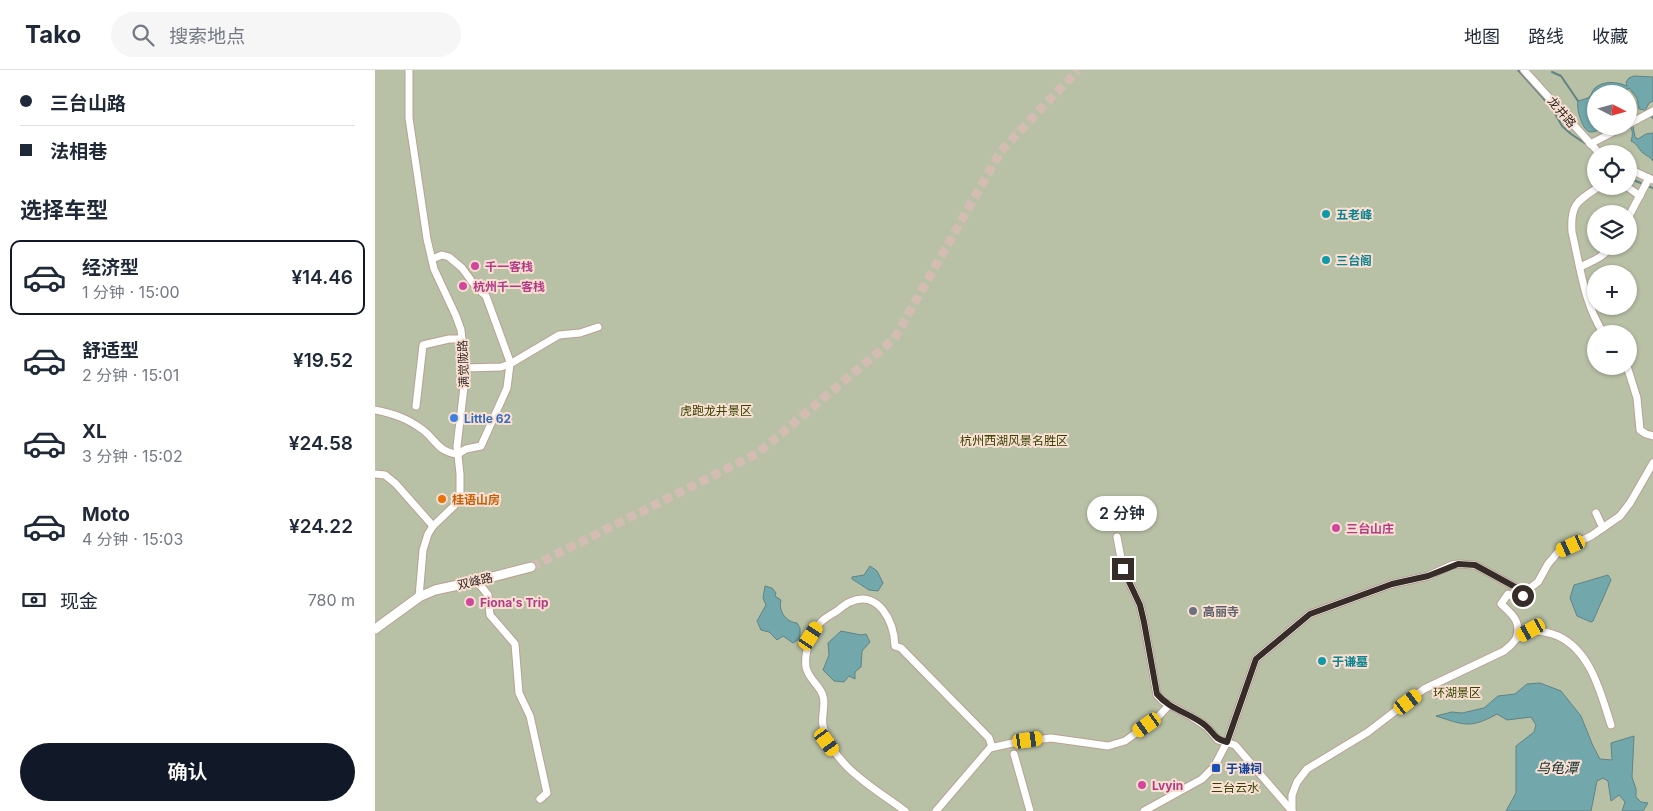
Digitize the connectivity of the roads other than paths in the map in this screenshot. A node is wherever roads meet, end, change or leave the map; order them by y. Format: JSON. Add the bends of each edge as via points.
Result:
{"nodes":[{"id":1,"x":409,"y":70,"type":"edge"},
{"id":2,"x":1524,"y":70,"type":"edge"},
{"id":3,"x":1653,"y":111,"type":"edge"},
{"id":4,"x":1637,"y":120,"type":"edge"},
{"id":5,"x":1608,"y":135,"type":"edge"},
{"id":6,"x":1590,"y":144,"type":"joint"},
{"id":7,"x":1637,"y":174,"type":"edge"},
{"id":8,"x":1648,"y":182,"type":"edge"},
{"id":9,"x":1637,"y":194,"type":"edge"},
{"id":10,"x":1587,"y":195,"type":"edge"},
{"id":11,"x":1640,"y":196,"type":"junction"},
{"id":12,"x":1635,"y":205,"type":"edge"},
{"id":13,"x":1603,"y":255,"type":"edge"},
{"id":14,"x":431,"y":259,"type":"junction"},
{"id":15,"x":1580,"y":267,"type":"junction"},
{"id":16,"x":1600,"y":325,"type":"edge"},
{"id":17,"x":597,"y":327,"type":"dead end"},
{"id":18,"x":462,"y":339,"type":"junction"},
{"id":19,"x":510,"y":364,"type":"junction"},
{"id":20,"x":464,"y":368,"type":"junction"},
{"id":21,"x":1630,"y":375,"type":"edge"},
{"id":22,"x":416,"y":406,"type":"dead end"},
{"id":23,"x":375,"y":410,"type":"edge"},
{"id":24,"x":1653,"y":436,"type":"edge"},
{"id":25,"x":458,"y":454,"type":"junction"},
{"id":26,"x":1653,"y":463,"type":"edge"},
{"id":27,"x":375,"y":474,"type":"edge"},
{"id":28,"x":1596,"y":513,"type":"dead end"},
{"id":29,"x":433,"y":526,"type":"junction"},
{"id":30,"x":1603,"y":528,"type":"junction"},
{"id":31,"x":1117,"y":537,"type":"dead end"},
{"id":32,"x":531,"y":567,"type":"tunnel mouth"},
{"id":33,"x":477,"y":581,"type":"junction"},
{"id":34,"x":1524,"y":590,"type":"junction"},
{"id":35,"x":419,"y":596,"type":"junction"},
{"id":36,"x":375,"y":629,"type":"edge"},
{"id":37,"x":1516,"y":638,"type":"junction"},
{"id":38,"x":1169,"y":705,"type":"junction"},
{"id":39,"x":1611,"y":725,"type":"dead end"},
{"id":40,"x":1227,"y":742,"type":"junction"},
{"id":41,"x":992,"y":747,"type":"junction"},
{"id":42,"x":1014,"y":754,"type":"dead end"},
{"id":43,"x":540,"y":799,"type":"dead end"},
{"id":44,"x":1292,"y":810,"type":"edge"},
{"id":45,"x":905,"y":811,"type":"edge"},
{"id":46,"x":936,"y":811,"type":"edge"},
{"id":47,"x":1029,"y":811,"type":"edge"},
{"id":48,"x":1144,"y":811,"type":"edge"}],
"edges":[{"from":1,"to":14,"type":"street","name":"满觉陇路","via":[[409,118]]},
{"from":2,"to":6,"type":"street","name":"龙井路"},
{"from":3,"to":4,"type":"street"},
{"from":5,"to":6,"type":"street"},
{"from":7,"to":8,"type":"street"},
{"from":8,"to":11,"type":"street"},
{"from":9,"to":11,"type":"street"},
{"from":10,"to":15,"type":"street","via":[[1573,208],[1571,232]]},
{"from":11,"to":12,"type":"street"},
{"from":13,"to":15,"type":"street"},
{"from":14,"to":18,"type":"street","name":"满觉陇路","via":[[456,316]]},
{"from":14,"to":19,"type":"street","via":[[449,256],[486,296]]},
{"from":15,"to":16,"type":"street","via":[[1586,298]]},
{"from":17,"to":19,"type":"street","via":[[580,334],[559,335]]},
{"from":18,"to":20,"type":"street","name":"满觉陇路"},
{"from":18,"to":22,"type":"street","via":[[423,345]]},
{"from":19,"to":20,"type":"street"},
{"from":19,"to":25,"type":"street","via":[[507,388],[481,446]]},
{"from":20,"to":25,"type":"street","name":"满觉陇路"},
{"from":21,"to":24,"type":"street","via":[[1637,398],[1640,430]]},
{"from":23,"to":25,"type":"street","via":[[396,414],[424,430],[449,454]]},
{"from":25,"to":29,"type":"street","name":"满觉陇路","via":[[461,484],[457,500]]},
{"from":26,"to":30,"type":"street","via":[[1625,511]]},
{"from":27,"to":29,"type":"street","via":[[385,474]]},
{"from":28,"to":30,"type":"street"},
{"from":29,"to":35,"type":"street","name":"满觉陇路","via":[[423,550]]},
{"from":30,"to":34,"type":"street","via":[[1559,551],[1538,582]]},
{"from":31,"to":38,"type":"street","via":[[1123,569],[1140,605],[1157,694]]},
{"from":32,"to":33,"type":"main road","name":"双峰路"},
{"from":33,"to":35,"type":"main road","name":"双峰路"},
{"from":33,"to":43,"type":"street","via":[[488,595],[489,615],[515,644],[519,693],[530,716],[547,793]]},
{"from":34,"to":37,"type":"street","via":[[1521,601],[1507,594],[1501,604],[1519,624]]},
{"from":34,"to":40,"type":"street","via":[[1475,565],[1458,564],[1310,614],[1256,659]]},
{"from":35,"to":36,"type":"main road"},
{"from":37,"to":39,"type":"street","via":[[1531,630],[1559,637],[1572,645],[1595,679]]},
{"from":37,"to":44,"type":"street","via":[[1504,651],[1424,690],[1368,732],[1307,769],[1292,794]]},
{"from":38,"to":40,"type":"street","via":[[1207,727],[1218,740]]},
{"from":38,"to":41,"type":"street","via":[[1125,741],[1108,746],[1051,738]]},
{"from":40,"to":44,"type":"street","via":[[1235,745]]},
{"from":40,"to":48,"type":"street","via":[[1214,767],[1202,779]]},
{"from":41,"to":45,"type":"street","via":[[989,738],[901,648],[895,646],[888,617],[879,604],[870,599],[850,602],[820,622],[811,636],[805,665],[823,695],[822,724],[827,742],[844,764]]},
{"from":41,"to":46,"type":"street"},
{"from":42,"to":47,"type":"street"}]}
